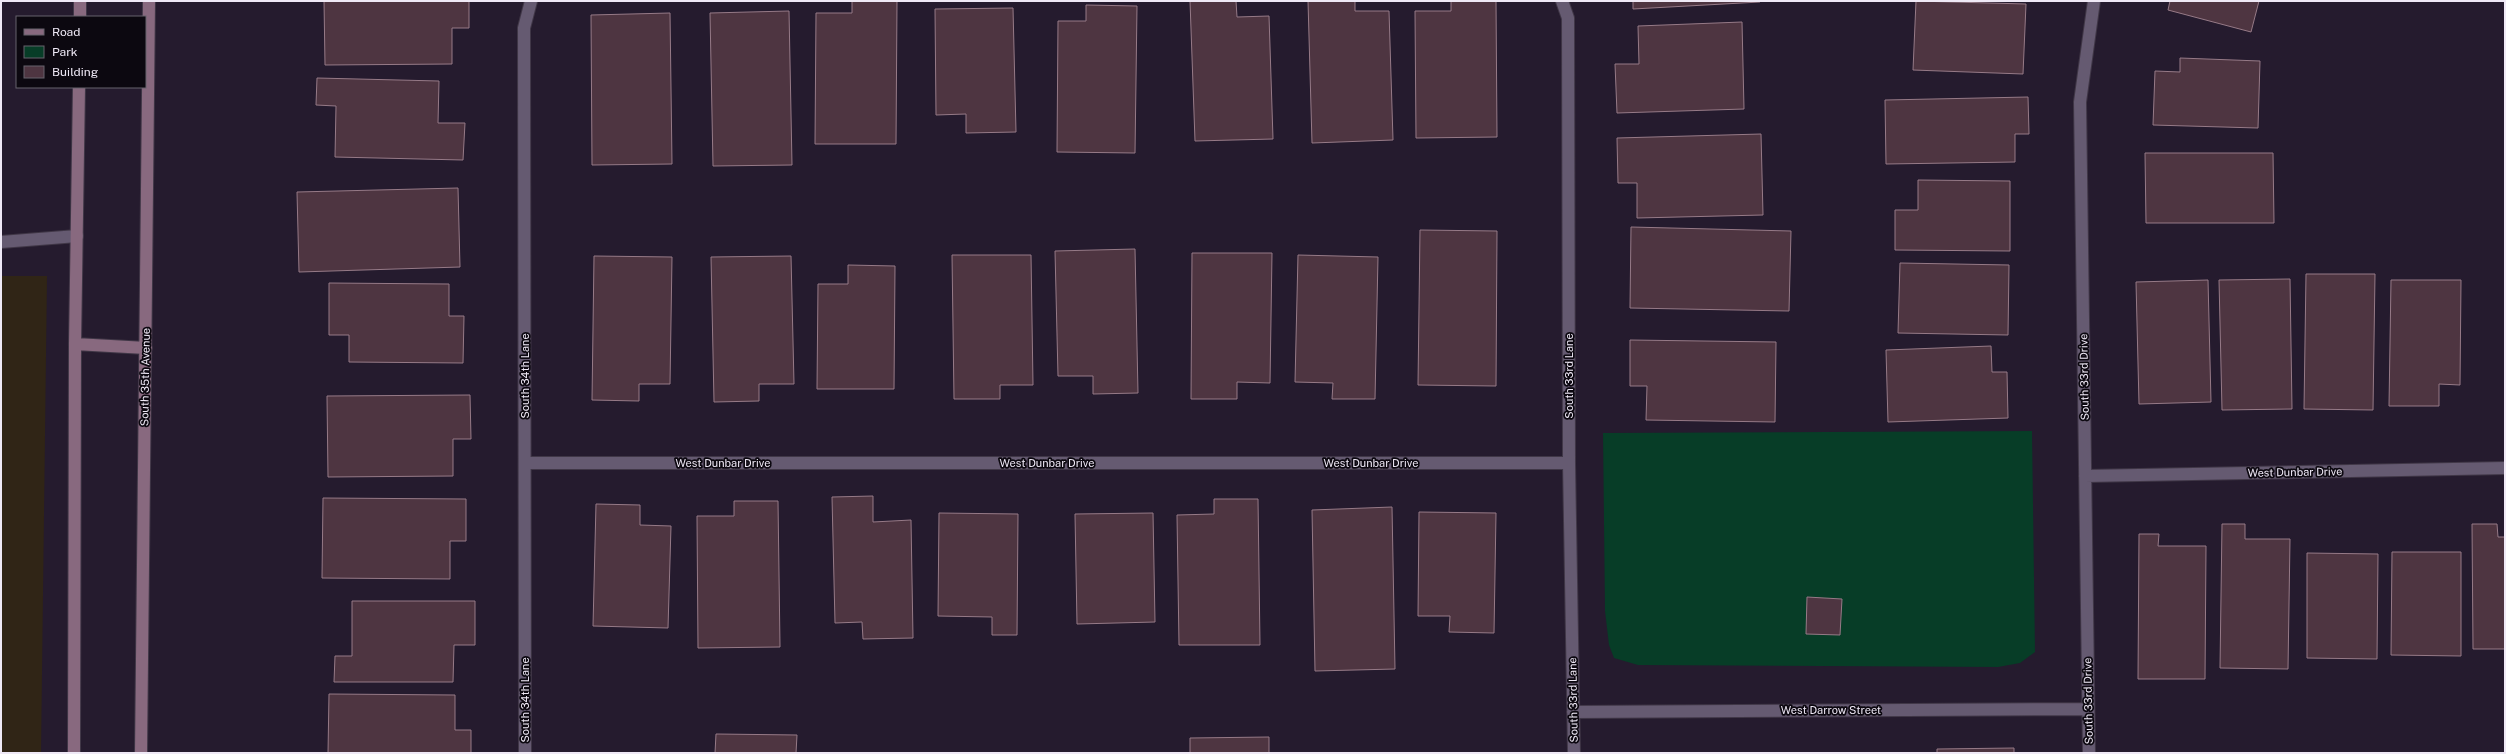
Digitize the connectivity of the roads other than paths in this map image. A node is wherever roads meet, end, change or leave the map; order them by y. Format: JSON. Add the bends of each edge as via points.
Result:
{"nodes":[{"id":1,"x":80,"y":1,"type":"edge"},
{"id":2,"x":148,"y":1,"type":"edge"},
{"id":3,"x":532,"y":1,"type":"edge"},
{"id":4,"x":1562,"y":1,"type":"edge"},
{"id":5,"x":2094,"y":1,"type":"edge"},
{"id":6,"x":80,"y":16,"type":"edge"},
{"id":7,"x":79,"y":88,"type":"edge"},
{"id":8,"x":77,"y":236,"type":"junction"},
{"id":9,"x":1,"y":242,"type":"edge"},
{"id":10,"x":75,"y":344,"type":"junction"},
{"id":11,"x":146,"y":348,"type":"junction"},
{"id":12,"x":525,"y":463,"type":"junction"},
{"id":13,"x":1569,"y":463,"type":"junction"},
{"id":14,"x":2505,"y":468,"type":"edge"},
{"id":15,"x":2086,"y":476,"type":"junction"},
{"id":16,"x":2088,"y":709,"type":"junction"},
{"id":17,"x":1573,"y":712,"type":"junction"},
{"id":18,"x":74,"y":753,"type":"edge"},
{"id":19,"x":141,"y":753,"type":"edge"},
{"id":20,"x":525,"y":753,"type":"edge"},
{"id":21,"x":1574,"y":753,"type":"edge"},
{"id":22,"x":2089,"y":753,"type":"edge"}],
"edges":[{"from":1,"to":6,"type":"main road"},
{"from":2,"to":11,"type":"main road","name":"South 35th Avenue"},
{"from":3,"to":12,"type":"street","name":"South 34th Lane","via":[[524,28]]},
{"from":4,"to":13,"type":"street","name":"South 33rd Lane","via":[[1568,18]]},
{"from":5,"to":15,"type":"street","name":"South 33rd Drive","via":[[2080,102]]},
{"from":7,"to":8,"type":"main road"},
{"from":8,"to":9,"type":"street"},
{"from":8,"to":10,"type":"main road"},
{"from":10,"to":11,"type":"main road"},
{"from":10,"to":18,"type":"main road"},
{"from":11,"to":19,"type":"main road","name":"South 35th Avenue"},
{"from":12,"to":13,"type":"street","name":"West Dunbar Drive"},
{"from":12,"to":20,"type":"street","name":"South 34th Lane"},
{"from":13,"to":17,"type":"street","name":"South 33rd Lane"},
{"from":14,"to":15,"type":"street","name":"West Dunbar Drive"},
{"from":15,"to":16,"type":"street","name":"South 33rd Drive"},
{"from":16,"to":17,"type":"street","name":"West Darrow Street"},
{"from":16,"to":22,"type":"street","name":"South 33rd Drive"},
{"from":17,"to":21,"type":"street","name":"South 33rd Lane"}]}
